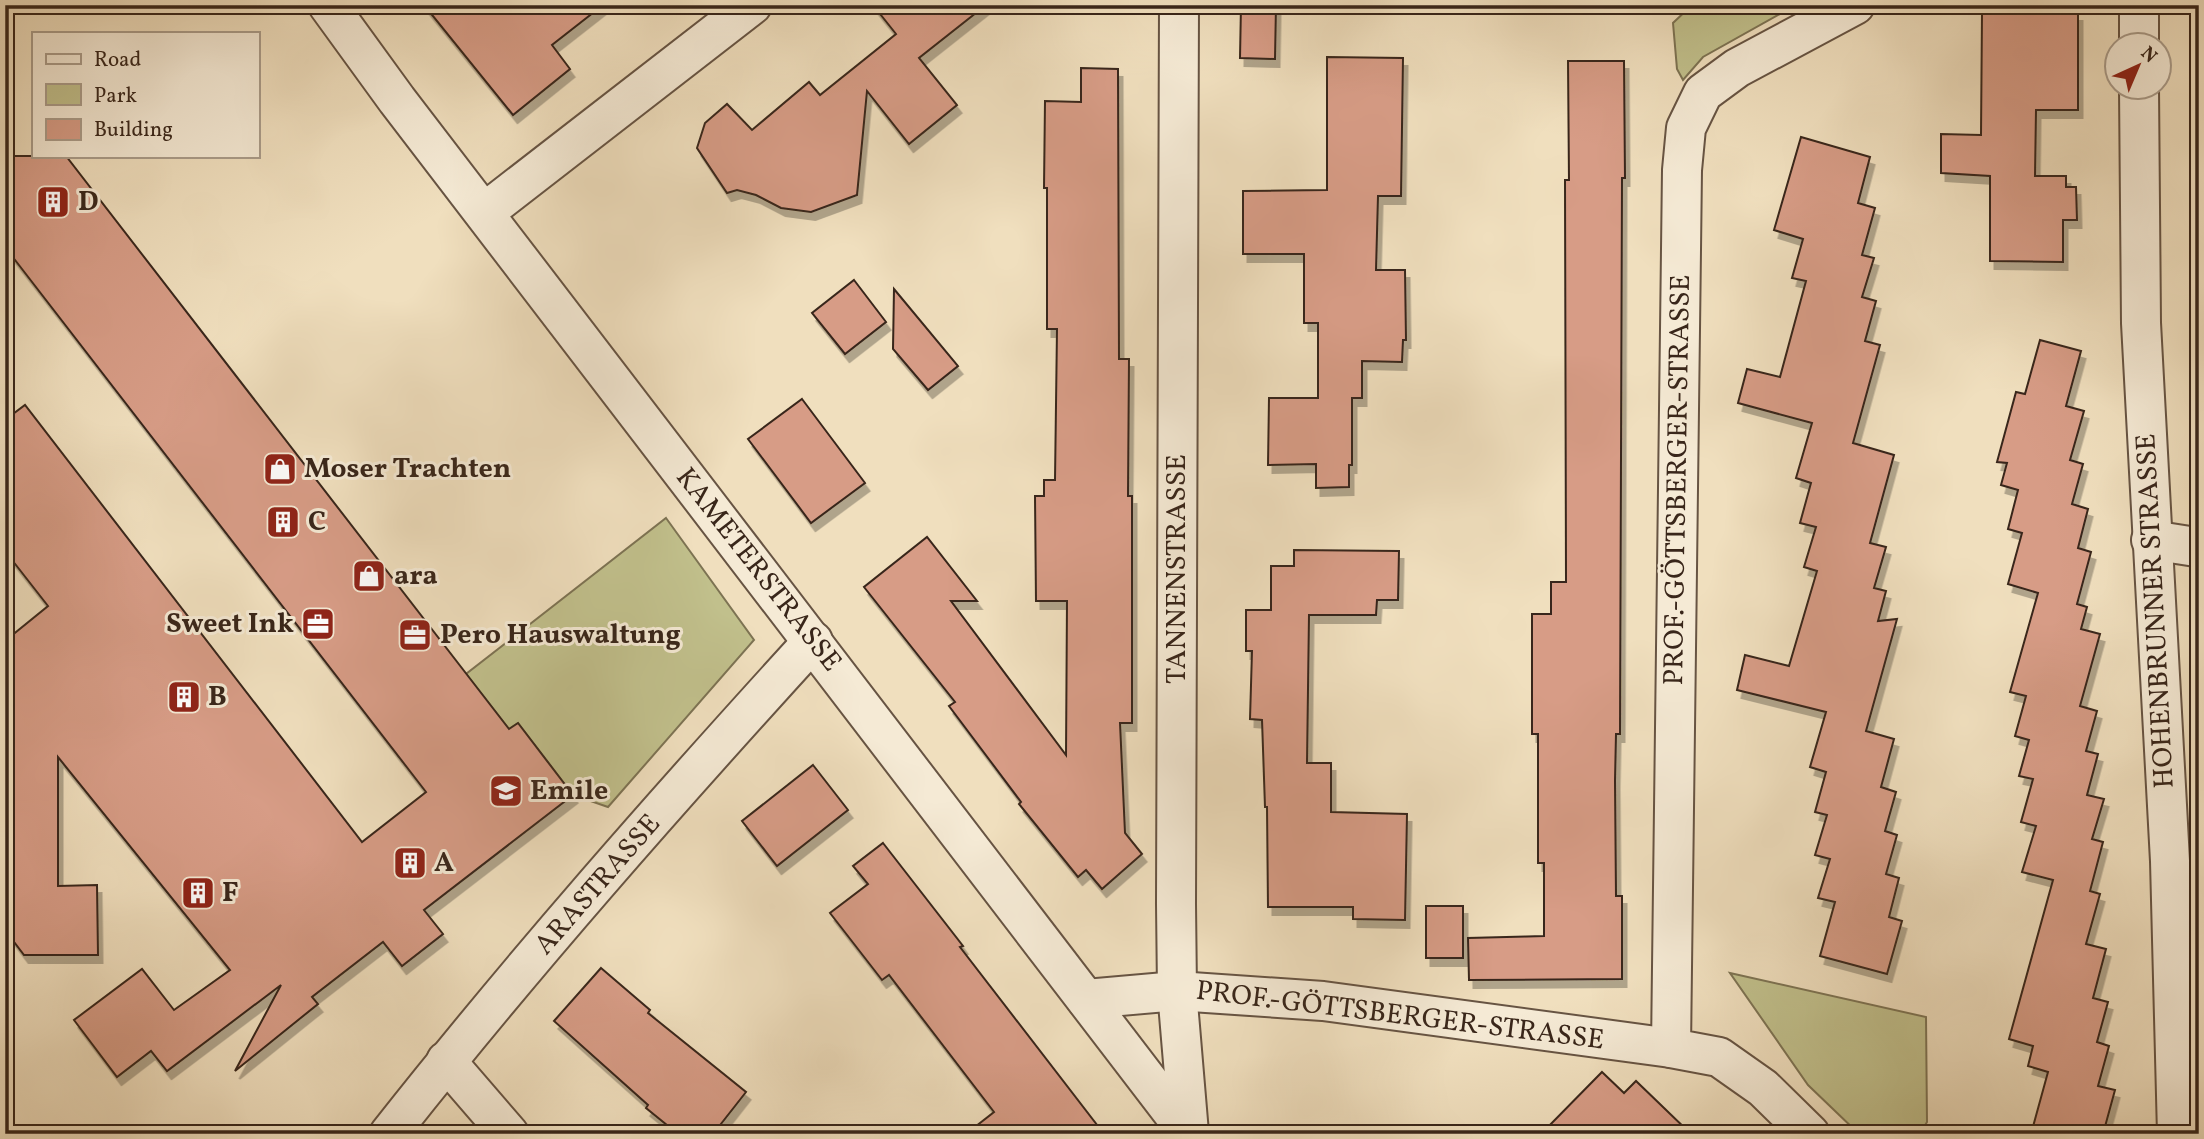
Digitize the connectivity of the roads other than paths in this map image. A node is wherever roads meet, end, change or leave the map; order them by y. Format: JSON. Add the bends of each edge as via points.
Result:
{"nodes":[{"id":1,"x":328,"y":5,"type":"edge"},
{"id":2,"x":752,"y":5,"type":"edge"},
{"id":3,"x":1179,"y":5,"type":"edge"},
{"id":4,"x":1855,"y":5,"type":"edge"},
{"id":5,"x":2139,"y":5,"type":"edge"},
{"id":6,"x":2139,"y":32,"type":"edge"},
{"id":7,"x":2139,"y":102,"type":"edge"},
{"id":8,"x":485,"y":212,"type":"junction"},
{"id":9,"x":2151,"y":540,"type":"junction"},
{"id":10,"x":2199,"y":549,"type":"edge"},
{"id":11,"x":813,"y":641,"type":"junction"},
{"id":12,"x":1177,"y":991,"type":"junction"},
{"id":13,"x":1086,"y":999,"type":"junction"},
{"id":14,"x":1671,"y":1048,"type":"junction"},
{"id":15,"x":446,"y":1061,"type":"junction"},
{"id":16,"x":1189,"y":1133,"type":"edge"},
{"id":17,"x":389,"y":1134,"type":"edge"},
{"id":18,"x":509,"y":1134,"type":"edge"},
{"id":19,"x":1810,"y":1134,"type":"edge"},
{"id":20,"x":2177,"y":1134,"type":"edge"}],
"edges":[{"from":1,"to":8,"type":"street","name":"KAMETERSTRASSE"},
{"from":2,"to":8,"type":"street"},
{"from":3,"to":12,"type":"street","name":"TANNENSTRASSE"},
{"from":4,"to":14,"type":"street","name":"PROF.-GÖTTSBERGER-STRASSE","via":[[1737,68],[1703,93],[1686,128]]},
{"from":5,"to":6,"type":"street"},
{"from":7,"to":9,"type":"street","name":"HOHENBRUNNER STRASSE","via":[[2141,323]]},
{"from":8,"to":11,"type":"street","name":"KAMETERSTRASSE"},
{"from":9,"to":10,"type":"street"},
{"from":9,"to":20,"type":"street","name":"HOHENBRUNNER STRASSE","via":[[2170,861]]},
{"from":11,"to":13,"type":"street","name":"KAMETERSTRASSE"},
{"from":11,"to":15,"type":"street","name":"ARASTRASSE"},
{"from":12,"to":13,"type":"street","name":"PROF.-GÖTTSBERGER-STRASSE"},
{"from":12,"to":14,"type":"street","name":"PROF.-GÖTTSBERGER-STRASSE","via":[[1323,1001]]},
{"from":12,"to":16,"type":"street","name":"TANNENSTRASSE"},
{"from":13,"to":16,"type":"street","name":"KAMETERSTRASSE"},
{"from":14,"to":19,"type":"street","name":"PROF.-GÖTTSBERGER-STRASSE","via":[[1719,1057],[1763,1088]]},
{"from":15,"to":17,"type":"street","name":"ARASTRASSE"},
{"from":15,"to":18,"type":"street"}]}
